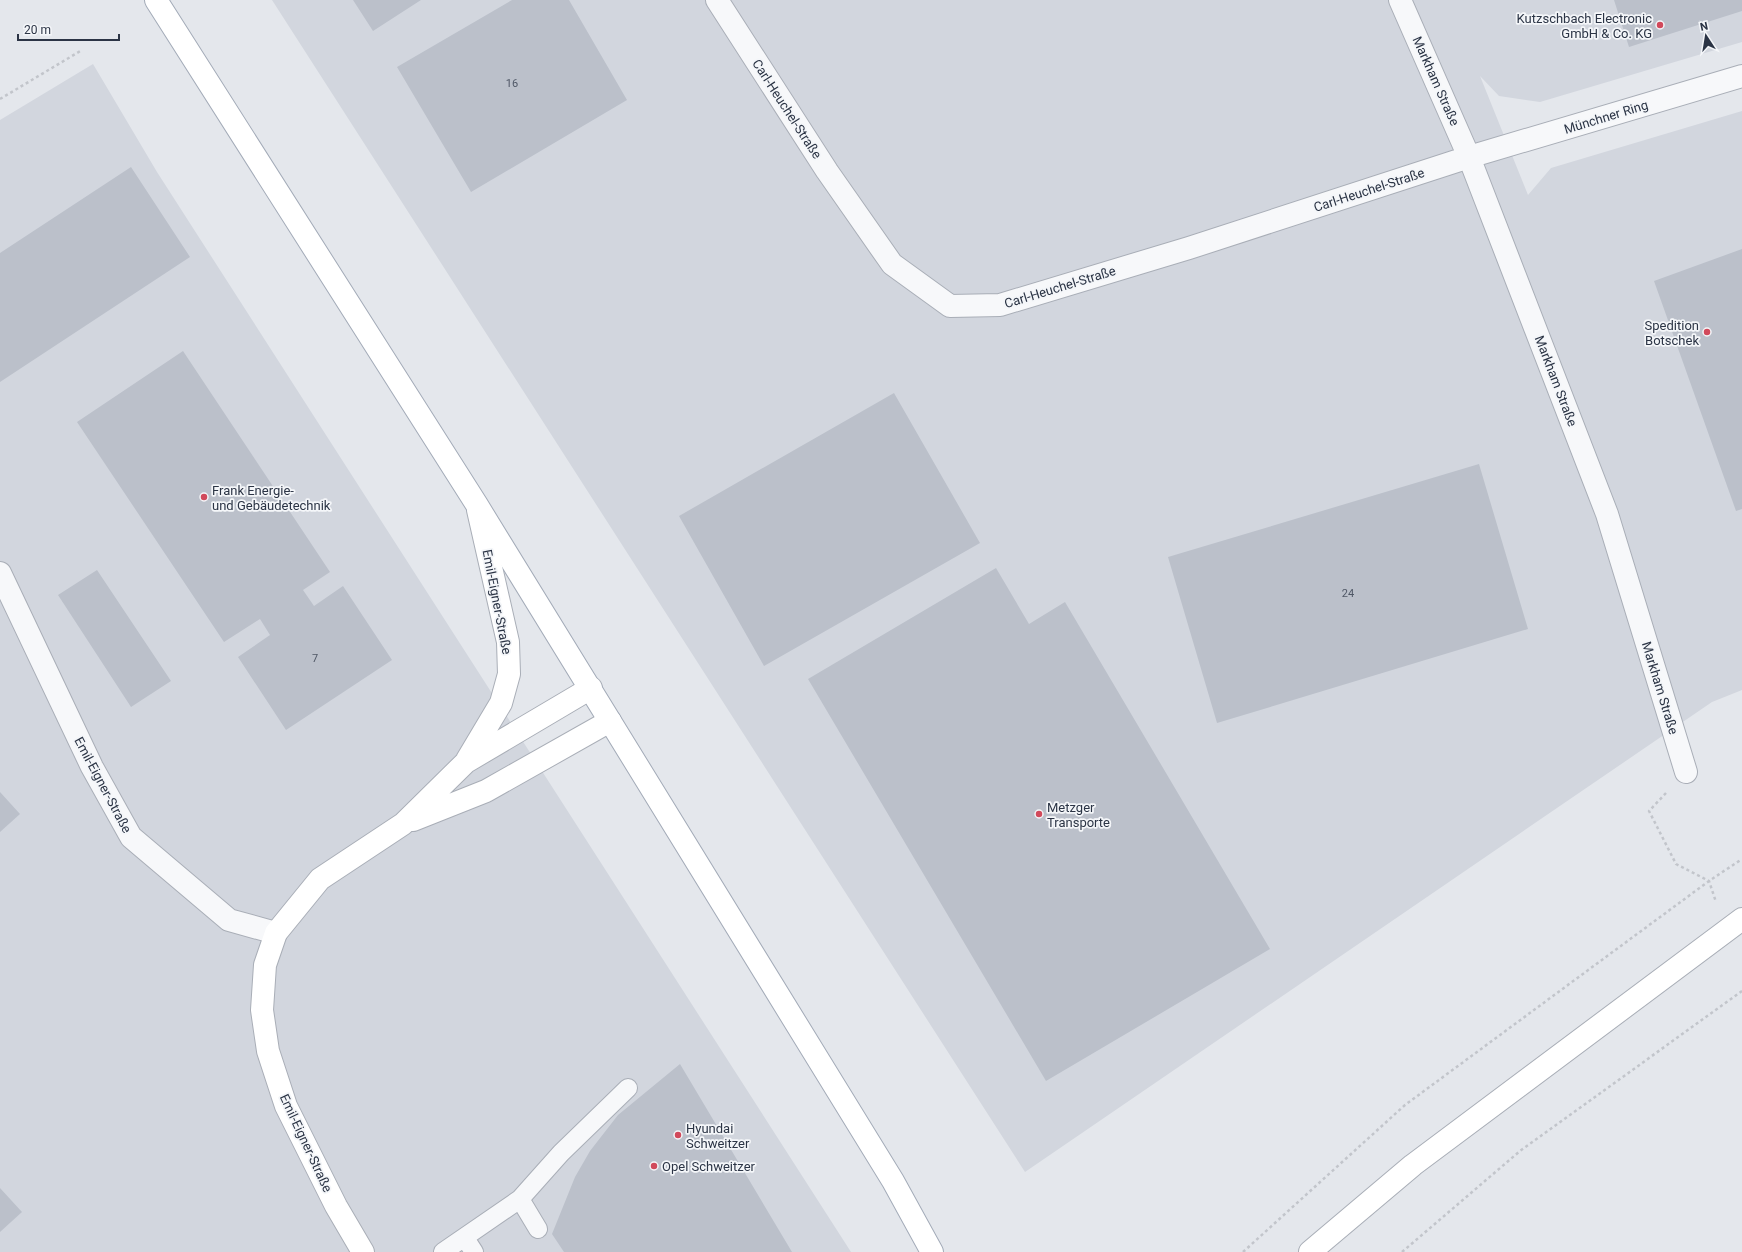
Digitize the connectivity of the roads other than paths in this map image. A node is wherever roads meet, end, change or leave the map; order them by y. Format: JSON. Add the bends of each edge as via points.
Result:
{"nodes":[{"id":1,"x":156,"y":0,"type":"edge"},
{"id":2,"x":717,"y":0,"type":"edge"},
{"id":3,"x":1400,"y":0,"type":"edge"},
{"id":4,"x":1742,"y":76,"type":"edge"},
{"id":5,"x":1469,"y":157,"type":"junction"},
{"id":6,"x":477,"y":505,"type":"junction"},
{"id":7,"x":0,"y":573,"type":"edge"},
{"id":8,"x":591,"y":688,"type":"junction"},
{"id":9,"x":610,"y":721,"type":"junction"},
{"id":10,"x":466,"y":762,"type":"junction"},
{"id":11,"x":1686,"y":772,"type":"road end"},
{"id":12,"x":402,"y":824,"type":"junction"},
{"id":13,"x":1742,"y":919,"type":"edge"},
{"id":14,"x":276,"y":933,"type":"junction"},
{"id":15,"x":628,"y":1088,"type":"dead end"},
{"id":16,"x":520,"y":1199,"type":"junction"},
{"id":17,"x":538,"y":1229,"type":"dead end"},
{"id":18,"x":469,"y":1245,"type":"edge"},
{"id":19,"x":363,"y":1252,"type":"edge"},
{"id":20,"x":443,"y":1252,"type":"edge"},
{"id":21,"x":932,"y":1252,"type":"edge"},
{"id":22,"x":1310,"y":1252,"type":"edge"}],
"edges":[{"from":1,"to":6,"type":"main road"},
{"from":2,"to":5,"type":"street","name":"Carl-Heuchel-Straße","via":[[827,171],[892,264],[950,306],[1000,305],[1189,248]]},
{"from":3,"to":5,"type":"street","name":"Markham Straße"},
{"from":4,"to":5,"type":"street","name":"Münchner Ring"},
{"from":5,"to":11,"type":"street","name":"Markham Straße","via":[[1607,514]]},
{"from":6,"to":8,"type":"main road"},
{"from":6,"to":10,"type":"main road","name":"Emil-Eigner-Straße","via":[[508,642],[509,674],[501,703]]},
{"from":7,"to":14,"type":"street","name":"Emil-Eigner-Straße","via":[[92,767],[131,838],[229,920]]},
{"from":8,"to":9,"type":"main road"},
{"from":8,"to":10,"type":"main road","name":"Emil-Eigner-Straße"},
{"from":9,"to":12,"type":"main road","name":"Emil-Eigner-Straße","via":[[486,791]]},
{"from":9,"to":21,"type":"main road","via":[[893,1181]]},
{"from":10,"to":12,"type":"main road","name":"Emil-Eigner-Straße"},
{"from":12,"to":14,"type":"main road","name":"Emil-Eigner-Straße","via":[[320,879]]},
{"from":13,"to":22,"type":"main road","via":[[1413,1165]]},
{"from":14,"to":19,"type":"main road","name":"Emil-Eigner-Straße","via":[[264,965],[262,1010],[268,1051],[286,1106],[336,1206]]},
{"from":15,"to":16,"type":"lane","via":[[561,1153]]},
{"from":16,"to":17,"type":"lane"},
{"from":16,"to":18,"type":"lane"},
{"from":18,"to":20,"type":"lane"}]}
